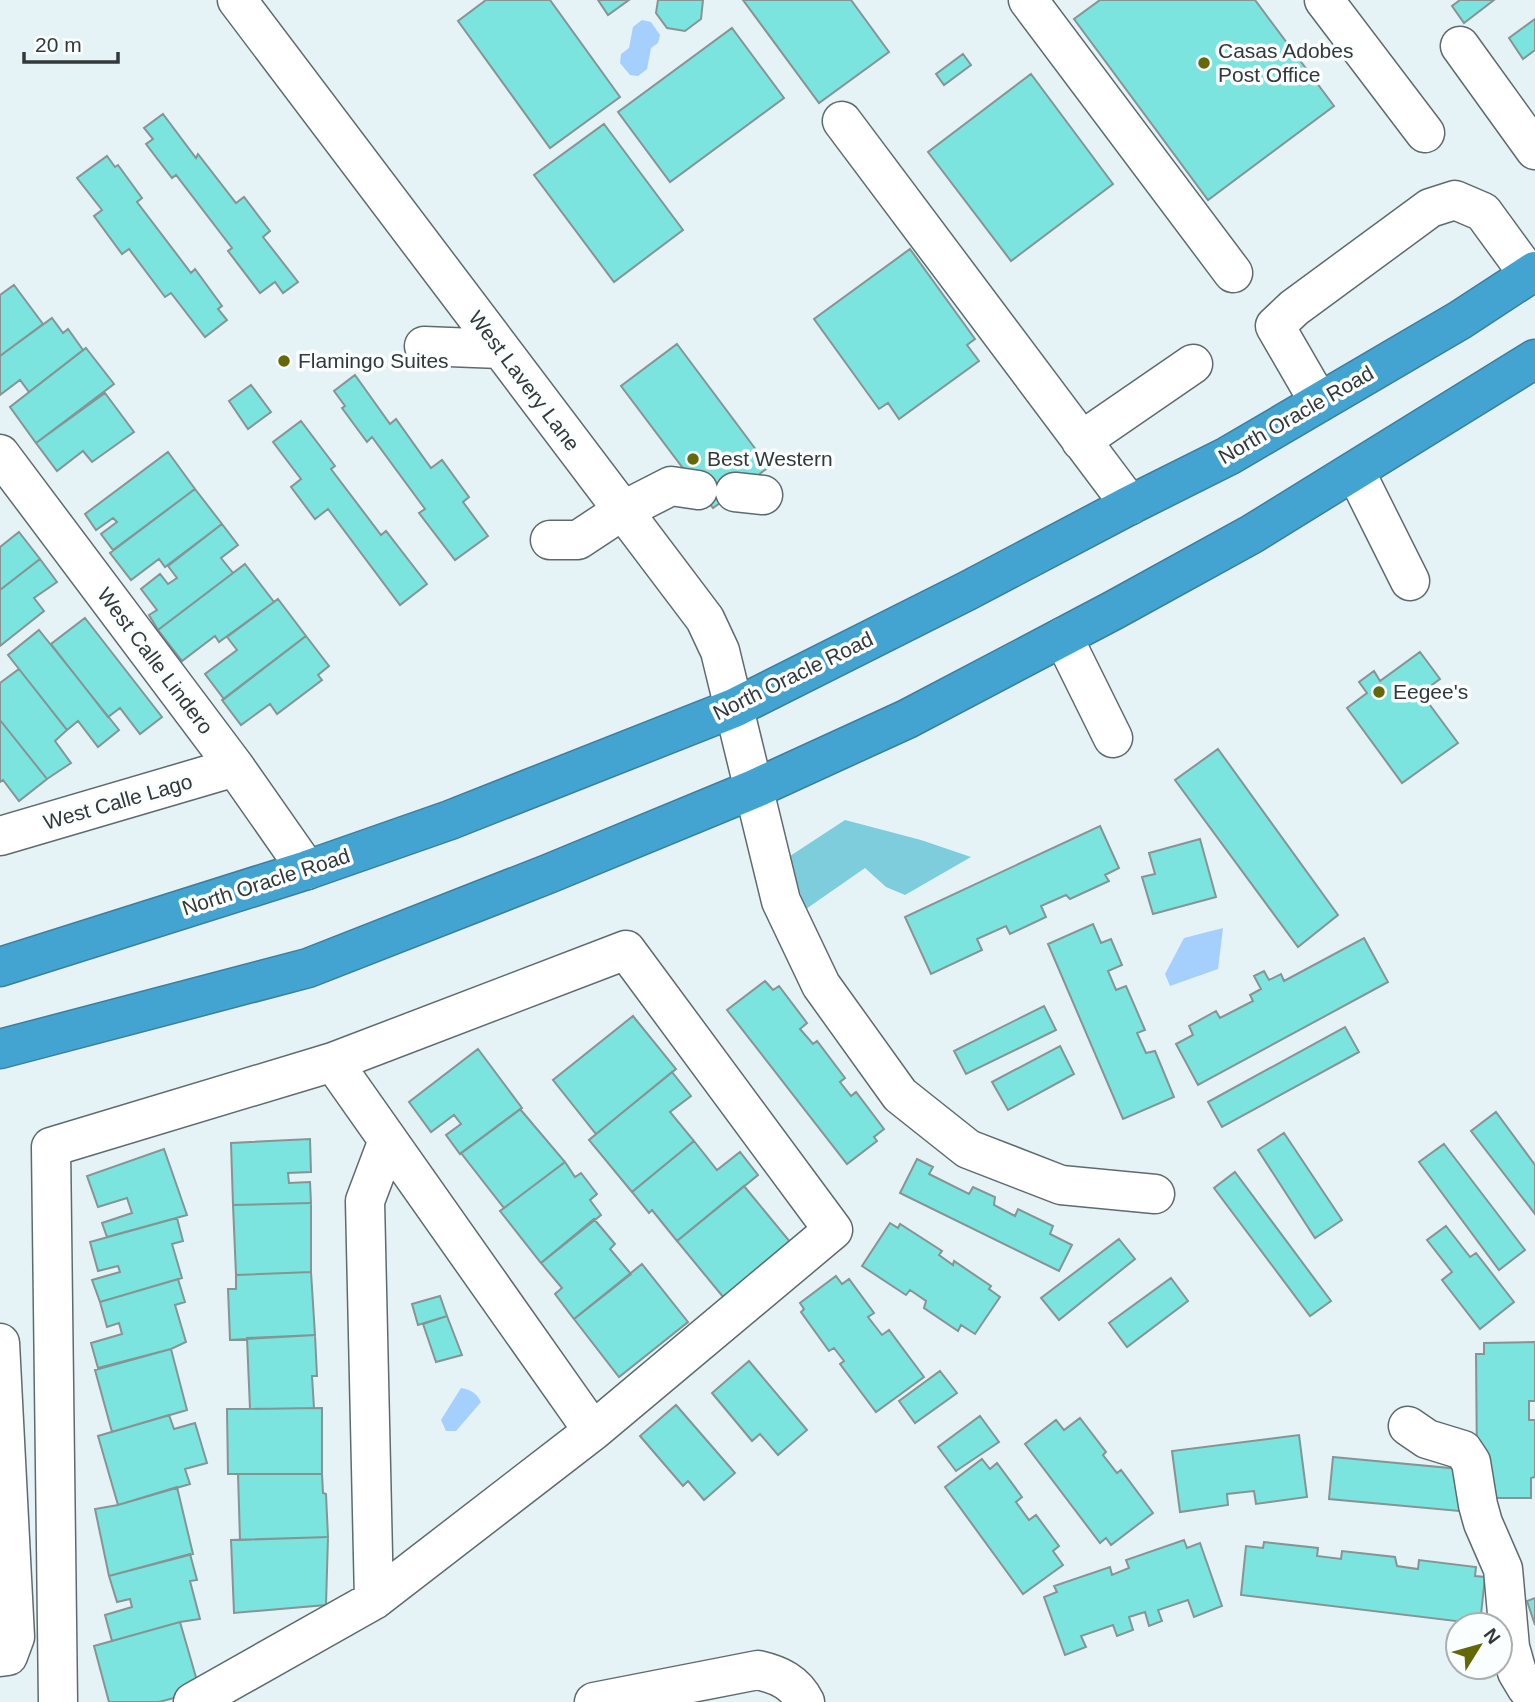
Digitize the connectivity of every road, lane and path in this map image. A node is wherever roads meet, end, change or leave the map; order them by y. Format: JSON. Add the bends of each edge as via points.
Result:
{"nodes":[{"id":1,"x":237,"y":0,"type":"edge"},
{"id":2,"x":1028,"y":0,"type":"edge"},
{"id":3,"x":1324,"y":0,"type":"edge"},
{"id":4,"x":1460,"y":46,"type":"dead end"},
{"id":5,"x":842,"y":121,"type":"dead end"},
{"id":6,"x":1425,"y":133,"type":"dead end"},
{"id":7,"x":1535,"y":150,"type":"edge"},
{"id":8,"x":1233,"y":273,"type":"dead end"},
{"id":9,"x":1532,"y":273,"type":"edge"},
{"id":10,"x":424,"y":346,"type":"dead end"},
{"id":11,"x":500,"y":349,"type":"junction"},
{"id":12,"x":1535,"y":359,"type":"edge"},
{"id":13,"x":1193,"y":364,"type":"dead end"},
{"id":14,"x":1319,"y":402,"type":"junction"},
{"id":15,"x":1081,"y":441,"type":"junction"},
{"id":16,"x":0,"y":454,"type":"edge"},
{"id":17,"x":1355,"y":471,"type":"junction"},
{"id":18,"x":732,"y":492,"type":"dead end"},
{"id":19,"x":1130,"y":505,"type":"junction"},
{"id":20,"x":622,"y":511,"type":"junction"},
{"id":21,"x":550,"y":540,"type":"dead end"},
{"id":22,"x":1410,"y":581,"type":"dead end"},
{"id":23,"x":1063,"y":637,"type":"junction"},
{"id":24,"x":734,"y":708,"type":"junction"},
{"id":25,"x":1113,"y":738,"type":"dead end"},
{"id":26,"x":235,"y":768,"type":"junction"},
{"id":27,"x":754,"y":789,"type":"junction"},
{"id":28,"x":0,"y":836,"type":"edge"},
{"id":29,"x":307,"y":870,"type":"junction"},
{"id":30,"x":0,"y":967,"type":"edge"},
{"id":31,"x":0,"y":1049,"type":"edge"},
{"id":32,"x":333,"y":1062,"type":"junction"},
{"id":33,"x":388,"y":1140,"type":"junction"},
{"id":34,"x":1155,"y":1195,"type":"dead end"},
{"id":35,"x":0,"y":1343,"type":"edge"},
{"id":36,"x":1408,"y":1426,"type":"dead end"},
{"id":37,"x":593,"y":1431,"type":"junction"},
{"id":38,"x":374,"y":1600,"type":"junction"},
{"id":39,"x":0,"y":1657,"type":"edge"},
{"id":40,"x":1535,"y":1698,"type":"edge"},
{"id":41,"x":58,"y":1702,"type":"edge"},
{"id":42,"x":192,"y":1702,"type":"edge"},
{"id":43,"x":594,"y":1702,"type":"edge"},
{"id":44,"x":805,"y":1702,"type":"edge"}],
"edges":[{"from":1,"to":11,"type":"street","name":"West Lavery Lane"},
{"from":2,"to":8,"type":"street"},
{"from":3,"to":6,"type":"street"},
{"from":4,"to":7,"type":"street"},
{"from":5,"to":15,"type":"street"},
{"from":9,"to":14,"type":"highway","name":"North Oracle Road"},
{"from":9,"to":14,"type":"street","via":[[1483,212],[1455,200],[1430,208],[1275,326]]},
{"from":10,"to":11,"type":"street"},
{"from":11,"to":20,"type":"street","name":"West Lavery Lane"},
{"from":12,"to":17,"type":"highway"},
{"from":13,"to":15,"type":"street"},
{"from":14,"to":19,"type":"highway","name":"North Oracle Road","via":[[1228,456]]},
{"from":15,"to":19,"type":"street"},
{"from":16,"to":26,"type":"street","name":"West Calle Lindero"},
{"from":17,"to":22,"type":"street"},
{"from":17,"to":23,"type":"highway","via":[[1252,534]]},
{"from":18,"to":20,"type":"street","via":[[671,486]]},
{"from":19,"to":24,"type":"highway","name":"North Oracle Road"},
{"from":20,"to":21,"type":"street","via":[[578,540]]},
{"from":20,"to":24,"type":"street","name":"West Lavery Lane","via":[[705,619],[720,651]]},
{"from":23,"to":25,"type":"street"},
{"from":23,"to":27,"type":"highway","via":[[907,719]]},
{"from":24,"to":27,"type":"street","name":"West Lavery Lane"},
{"from":24,"to":29,"type":"highway","name":"North Oracle Road","via":[[450,820]]},
{"from":26,"to":28,"type":"street","name":"West Calle Lago"},
{"from":26,"to":29,"type":"street","name":"West Calle Lindero"},
{"from":27,"to":31,"type":"highway","via":[[308,968]]},
{"from":27,"to":34,"type":"street","name":"West Lavery Lane","via":[[780,901],[821,985],[900,1095],[968,1149],[1061,1185]]},
{"from":29,"to":30,"type":"highway","name":"North Oracle Road"},
{"from":32,"to":33,"type":"street"},
{"from":32,"to":37,"type":"street","via":[[626,950],[833,1230]]},
{"from":32,"to":41,"type":"street","via":[[51,1147]]},
{"from":33,"to":37,"type":"street"},
{"from":33,"to":38,"type":"street","via":[[365,1201]]},
{"from":35,"to":39,"type":"street","via":[[15,1637],[8,1656]]},
{"from":36,"to":40,"type":"street","via":[[1427,1439],[1463,1450],[1471,1462],[1483,1523],[1503,1569],[1510,1647],[1517,1672]]},
{"from":37,"to":38,"type":"street"},
{"from":38,"to":42,"type":"street"},
{"from":43,"to":44,"type":"street","via":[[758,1671],[790,1682]]}]}
